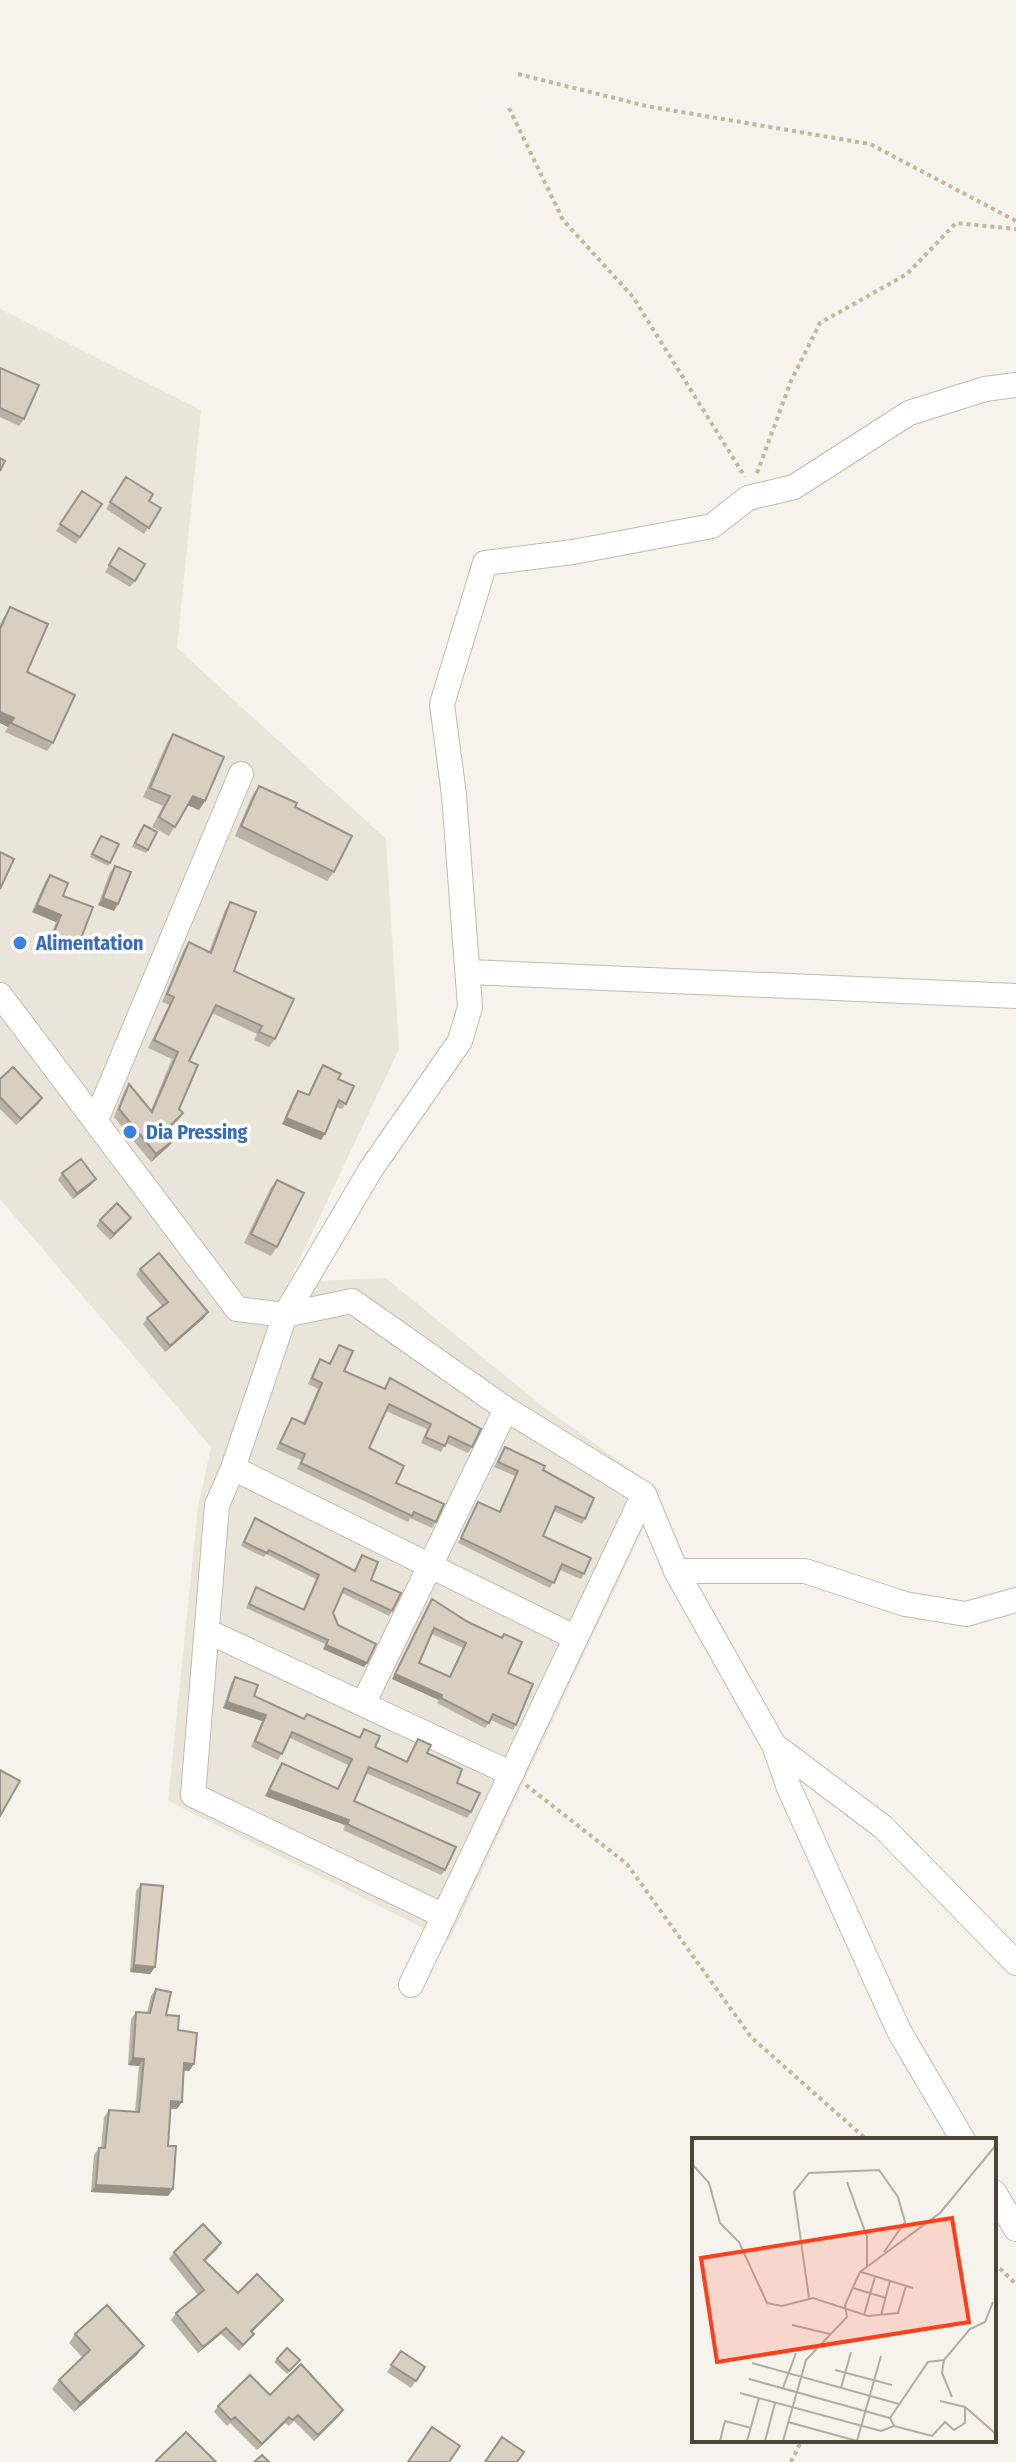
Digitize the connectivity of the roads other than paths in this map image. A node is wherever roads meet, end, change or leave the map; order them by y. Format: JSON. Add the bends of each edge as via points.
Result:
{"nodes":[{"id":1,"x":1016,"y":385,"type":"edge"},
{"id":2,"x":241,"y":774,"type":"dead end"},
{"id":3,"x":470,"y":972,"type":"junction"},
{"id":4,"x":0,"y":995,"type":"edge"},
{"id":5,"x":1016,"y":996,"type":"edge"},
{"id":6,"x":96,"y":1120,"type":"junction"},
{"id":7,"x":285,"y":1315,"type":"junction"},
{"id":8,"x":506,"y":1409,"type":"junction"},
{"id":9,"x":233,"y":1468,"type":"junction"},
{"id":10,"x":644,"y":1494,"type":"junction"},
{"id":11,"x":430,"y":1565,"type":"junction"},
{"id":12,"x":676,"y":1571,"type":"junction"},
{"id":13,"x":1016,"y":1600,"type":"edge"},
{"id":14,"x":207,"y":1631,"type":"junction"},
{"id":15,"x":576,"y":1638,"type":"junction"},
{"id":16,"x":363,"y":1704,"type":"junction"},
{"id":17,"x":774,"y":1745,"type":"junction"},
{"id":18,"x":512,"y":1774,"type":"junction"},
{"id":19,"x":444,"y":1916,"type":"junction"},
{"id":20,"x":1016,"y":1963,"type":"edge"},
{"id":21,"x":411,"y":1985,"type":"dead end"},
{"id":22,"x":962,"y":2138,"type":"edge"},
{"id":23,"x":996,"y":2195,"type":"edge"},
{"id":24,"x":1016,"y":2229,"type":"edge"}],
"edges":[{"from":1,"to":3,"type":"street","via":[[909,413],[794,487],[748,498],[712,526],[485,563],[442,704]]},
{"from":2,"to":6,"type":"street"},
{"from":3,"to":5,"type":"street"},
{"from":3,"to":7,"type":"street","via":[[470,1007],[460,1041],[371,1169]]},
{"from":4,"to":6,"type":"street"},
{"from":6,"to":7,"type":"street","via":[[237,1309]]},
{"from":7,"to":8,"type":"street","via":[[352,1301]]},
{"from":7,"to":9,"type":"street"},
{"from":8,"to":10,"type":"street"},
{"from":8,"to":11,"type":"street"},
{"from":9,"to":11,"type":"street"},
{"from":9,"to":14,"type":"street","via":[[217,1505]]},
{"from":10,"to":12,"type":"street"},
{"from":10,"to":15,"type":"street"},
{"from":11,"to":15,"type":"street"},
{"from":11,"to":16,"type":"street"},
{"from":12,"to":13,"type":"street","via":[[805,1571],[905,1604],[966,1614]]},
{"from":12,"to":17,"type":"street"},
{"from":14,"to":16,"type":"street"},
{"from":14,"to":19,"type":"street","via":[[193,1795]]},
{"from":15,"to":18,"type":"street"},
{"from":16,"to":18,"type":"street"},
{"from":17,"to":20,"type":"street","via":[[883,1827]]},
{"from":17,"to":22,"type":"street","via":[[899,2031]]},
{"from":18,"to":19,"type":"street"},
{"from":19,"to":21,"type":"street"},
{"from":23,"to":24,"type":"street"}]}
